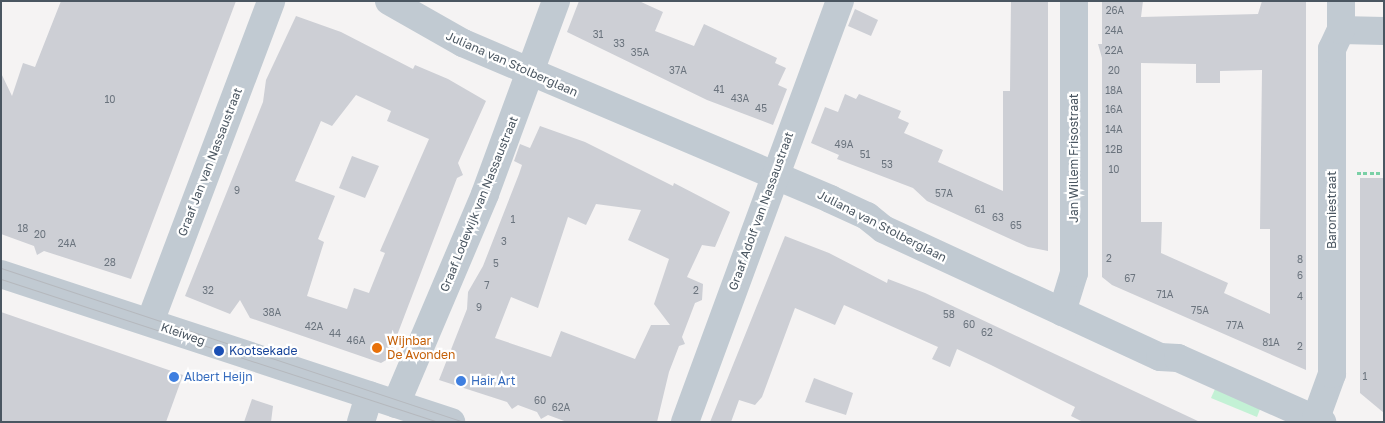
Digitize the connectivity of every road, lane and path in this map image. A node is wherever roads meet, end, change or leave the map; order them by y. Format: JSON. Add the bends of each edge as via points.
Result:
{"nodes":[{"id":1,"x":271,"y":1,"type":"edge"},
{"id":2,"x":389,"y":1,"type":"edge"},
{"id":3,"x":556,"y":1,"type":"edge"},
{"id":4,"x":840,"y":1,"type":"edge"},
{"id":5,"x":1074,"y":1,"type":"edge"},
{"id":6,"x":1341,"y":1,"type":"edge"},
{"id":7,"x":1341,"y":30,"type":"junction"},
{"id":8,"x":1384,"y":31,"type":"edge"},
{"id":9,"x":532,"y":72,"type":"junction"},
{"id":10,"x":773,"y":174,"type":"junction"},
{"id":11,"x":1,"y":274,"type":"edge"},
{"id":12,"x":1062,"y":312,"type":"junction"},
{"id":13,"x":150,"y":322,"type":"junction"},
{"id":14,"x":369,"y":395,"type":"junction"},
{"id":15,"x":396,"y":404,"type":"junction"},
{"id":16,"x":1319,"y":420,"type":"edge"},
{"id":17,"x":361,"y":422,"type":"edge"},
{"id":18,"x":451,"y":422,"type":"edge"},
{"id":19,"x":686,"y":422,"type":"edge"}],
"edges":[{"from":1,"to":13,"type":"street","name":"Graaf Jan van Nassaustraat"},
{"from":2,"to":9,"type":"street","name":"Juliana van Stolberglaan","via":[[463,43]]},
{"from":3,"to":9,"type":"street","name":"Graaf Lodewijk van Nassaustraat"},
{"from":4,"to":10,"type":"street","name":"Graaf Adolf van Nassaustraat"},
{"from":5,"to":12,"type":"street","name":"Jan Willem Frisostraat","via":[[1074,273]]},
{"from":6,"to":7,"type":"street","name":"Baroniestraat"},
{"from":7,"to":8,"type":"street"},
{"from":7,"to":16,"type":"street","name":"Baroniestraat","via":[[1332,49],[1332,374]]},
{"from":9,"to":10,"type":"street","name":"Juliana van Stolberglaan"},
{"from":9,"to":15,"type":"street","name":"Graaf Lodewijk van Nassaustraat"},
{"from":10,"to":12,"type":"street","name":"Juliana van Stolberglaan"},
{"from":10,"to":19,"type":"street","name":"Graaf Adolf van Nassaustraat"},
{"from":11,"to":13,"type":"street","name":"Kleiweg"},
{"from":12,"to":16,"type":"street","name":"Juliana van Stolberglaan","via":[[1160,357],[1178,358]]},
{"from":13,"to":14,"type":"street","name":"Kleiweg"},
{"from":14,"to":15,"type":"street","name":"Kleiweg"},
{"from":14,"to":17,"type":"street"},
{"from":15,"to":18,"type":"street","name":"Kleiweg"}]}
